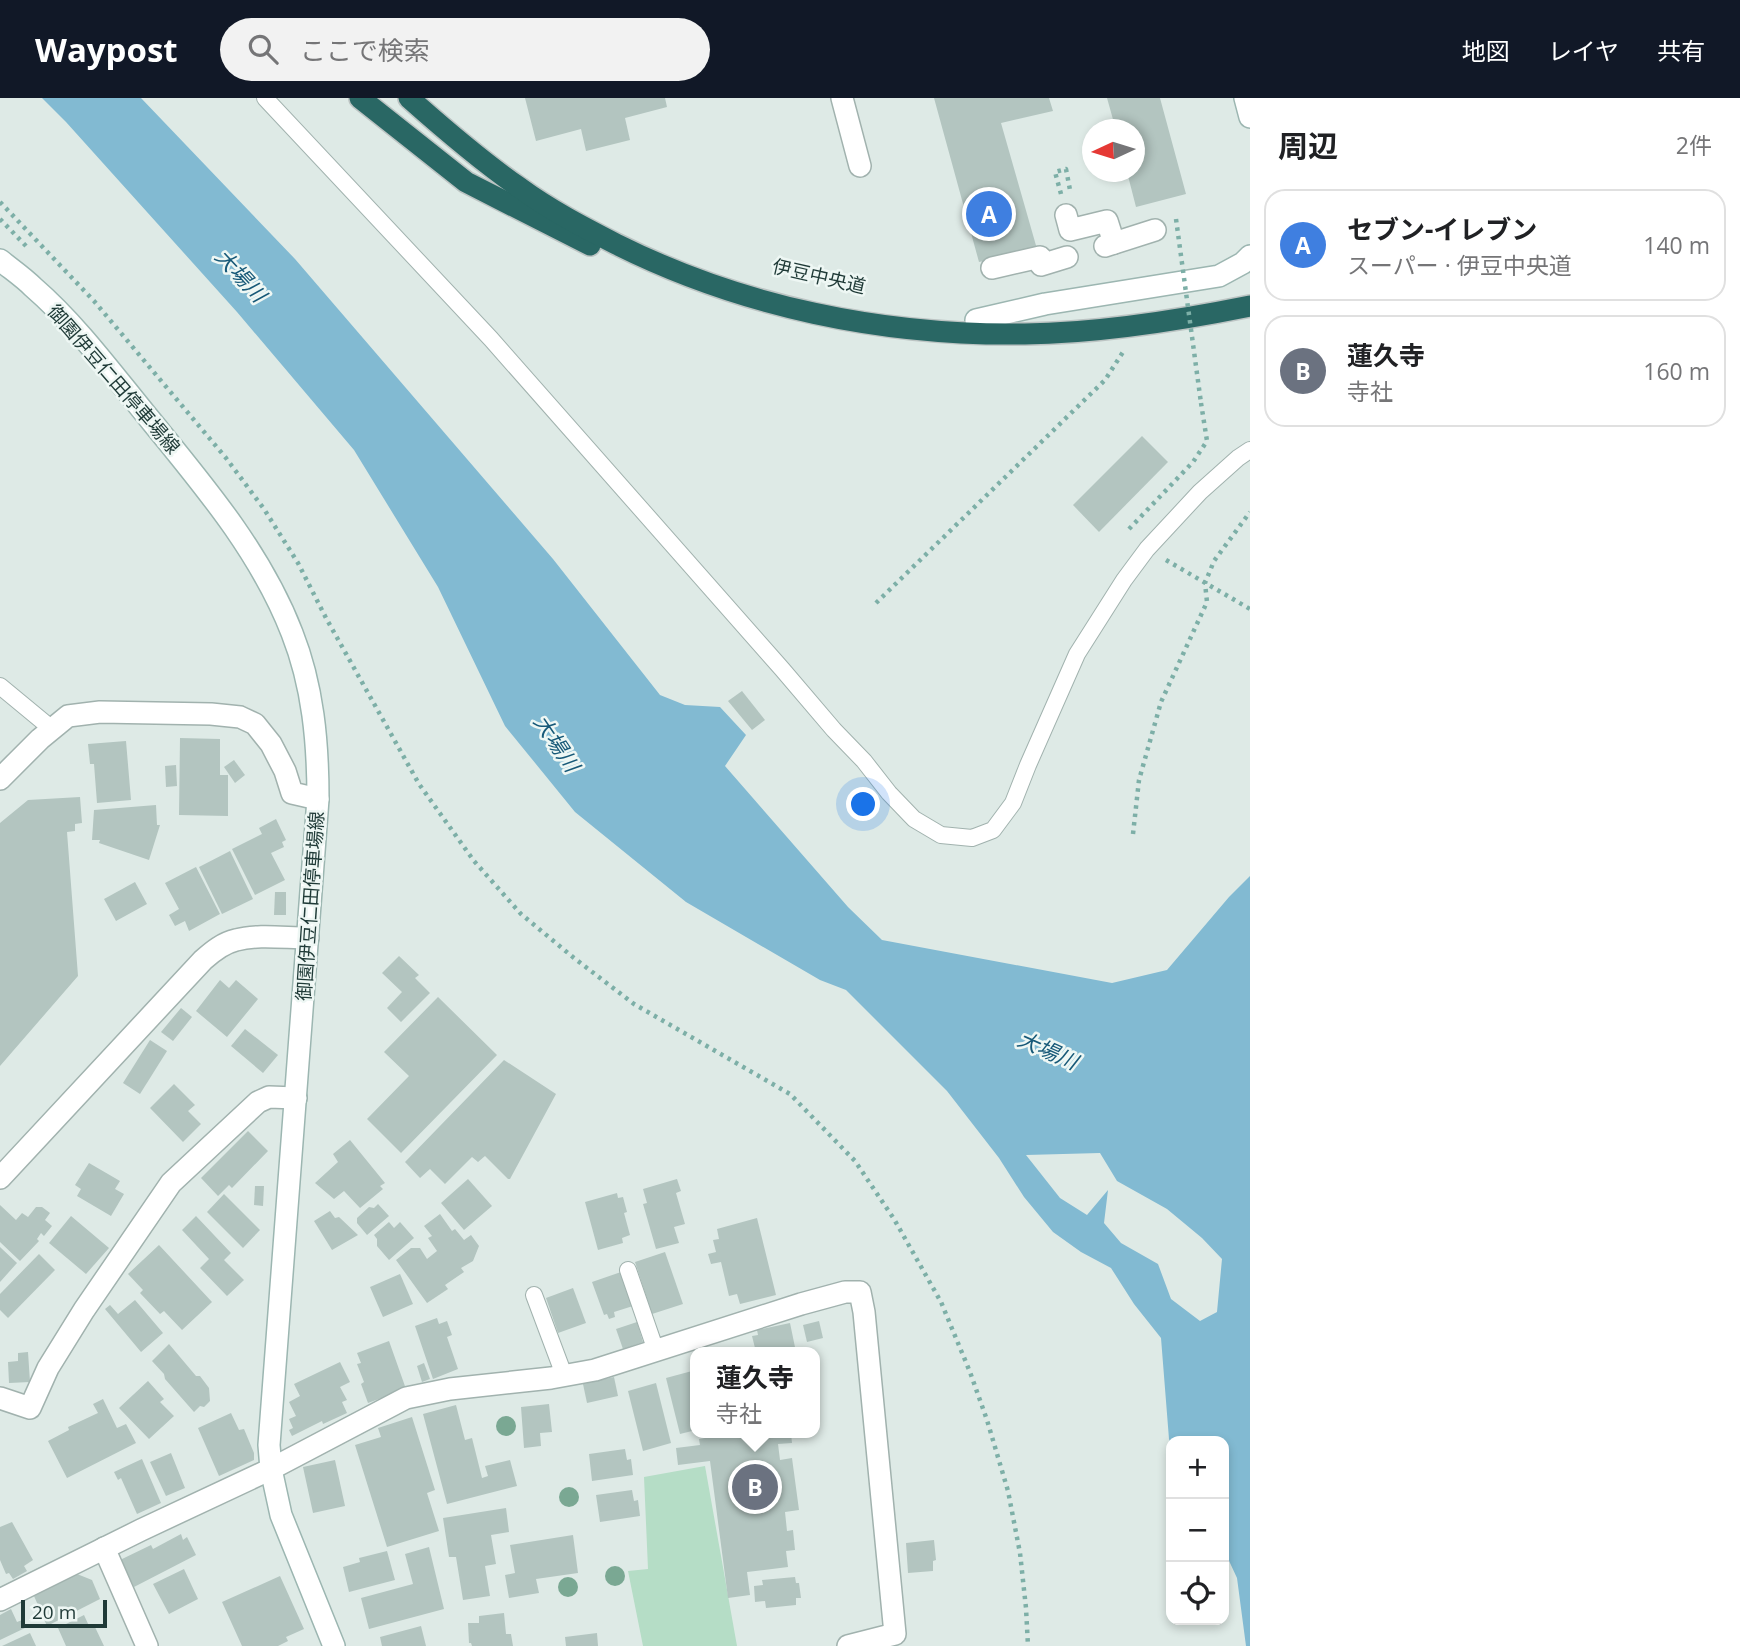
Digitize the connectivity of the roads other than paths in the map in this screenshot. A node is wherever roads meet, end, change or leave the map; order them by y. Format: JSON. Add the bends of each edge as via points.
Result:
{"nodes":[{"id":1,"x":265,"y":98,"type":"edge"},
{"id":2,"x":360,"y":98,"type":"edge"},
{"id":3,"x":409,"y":98,"type":"edge"},
{"id":4,"x":428,"y":98,"type":"edge"},
{"id":5,"x":842,"y":98,"type":"edge"},
{"id":6,"x":1245,"y":98,"type":"edge"},
{"id":7,"x":1250,"y":117,"type":"edge"},
{"id":8,"x":860,"y":166,"type":"dead end"},
{"id":9,"x":1066,"y":215,"type":"road end"},
{"id":10,"x":1156,"y":230,"type":"dead end"},
{"id":11,"x":1250,"y":256,"type":"edge"},
{"id":12,"x":1067,"y":257,"type":"dead end"},
{"id":13,"x":0,"y":260,"type":"edge"},
{"id":14,"x":992,"y":268,"type":"dead end"},
{"id":15,"x":1250,"y":291,"type":"edge"},
{"id":16,"x":743,"y":295,"type":"junction"},
{"id":17,"x":1250,"y":306,"type":"edge"},
{"id":18,"x":976,"y":320,"type":"junction"},
{"id":19,"x":1250,"y":450,"type":"edge"},
{"id":20,"x":0,"y":686,"type":"edge"},
{"id":21,"x":52,"y":729,"type":"junction"},
{"id":22,"x":0,"y":779,"type":"edge"},
{"id":23,"x":318,"y":799,"type":"junction"},
{"id":24,"x":308,"y":938,"type":"junction"},
{"id":25,"x":296,"y":1097,"type":"junction"},
{"id":26,"x":0,"y":1178,"type":"edge"},
{"id":27,"x":628,"y":1270,"type":"dead end"},
{"id":28,"x":534,"y":1295,"type":"dead end"},
{"id":29,"x":656,"y":1351,"type":"junction"},
{"id":30,"x":564,"y":1375,"type":"junction"},
{"id":31,"x":0,"y":1398,"type":"edge"},
{"id":32,"x":271,"y":1469,"type":"junction"},
{"id":33,"x":104,"y":1548,"type":"junction"},
{"id":34,"x":0,"y":1600,"type":"edge"},
{"id":35,"x":147,"y":1646,"type":"edge"},
{"id":36,"x":334,"y":1646,"type":"edge"},
{"id":37,"x":848,"y":1646,"type":"edge"}],
"edges":[{"from":1,"to":19,"type":"lane","via":[[491,339],[889,793],[914,819],[941,835],[972,838],[993,830],[1013,803],[1077,654],[1124,580],[1200,492]]},
{"from":2,"to":16,"type":"highway","via":[[466,182],[509,205],[626,263],[675,281]]},
{"from":3,"to":16,"type":"highway","name":"伊豆中央道","via":[[460,144],[582,227],[674,271]]},
{"from":4,"to":18,"type":"highway","name":"伊豆中央道","via":[[502,160],[557,196],[600,222],[678,258],[845,308]]},
{"from":5,"to":8,"type":"street"},
{"from":6,"to":7,"type":"street"},
{"from":9,"to":10,"type":"street","via":[[1070,230],[1107,221],[1109,244]]},
{"from":11,"to":18,"type":"street","via":[[1219,275]]},
{"from":12,"to":14,"type":"street","via":[[1041,265],[1040,257]]},
{"from":13,"to":23,"type":"street","name":"御園伊豆仁田停車場線","via":[[64,317],[112,373],[206,488],[270,585],[292,632],[306,678],[316,734]]},
{"from":15,"to":18,"type":"highway","name":"伊豆中央道","via":[[1146,311]]},
{"from":16,"to":17,"type":"highway","name":"伊豆中央道","via":[[847,321],[954,333],[1027,334],[1140,325]]},
{"from":20,"to":21,"type":"lane"},
{"from":21,"to":22,"type":"street"},
{"from":21,"to":23,"type":"street","via":[[68,716],[100,712],[240,717],[255,724],[271,744],[292,793]]},
{"from":23,"to":24,"type":"street","name":"御園伊豆仁田停車場線"},
{"from":24,"to":25,"type":"street","name":"御園伊豆仁田停車場線"},
{"from":24,"to":26,"type":"street","via":[[255,937],[217,948]]},
{"from":25,"to":31,"type":"street","via":[[269,1097],[258,1102],[171,1183],[84,1310],[48,1368],[30,1408]]},
{"from":25,"to":32,"type":"street","name":"御園伊豆仁田停車場線","via":[[269,1445]]},
{"from":27,"to":29,"type":"lane"},
{"from":28,"to":30,"type":"lane"},
{"from":29,"to":30,"type":"street"},
{"from":29,"to":37,"type":"street","via":[[801,1304],[860,1292],[895,1634]]},
{"from":30,"to":32,"type":"street","via":[[406,1398]]},
{"from":32,"to":33,"type":"street"},
{"from":32,"to":36,"type":"street","name":"御園伊豆仁田停車場線","via":[[281,1515]]},
{"from":33,"to":34,"type":"street"},
{"from":33,"to":35,"type":"street"}]}
